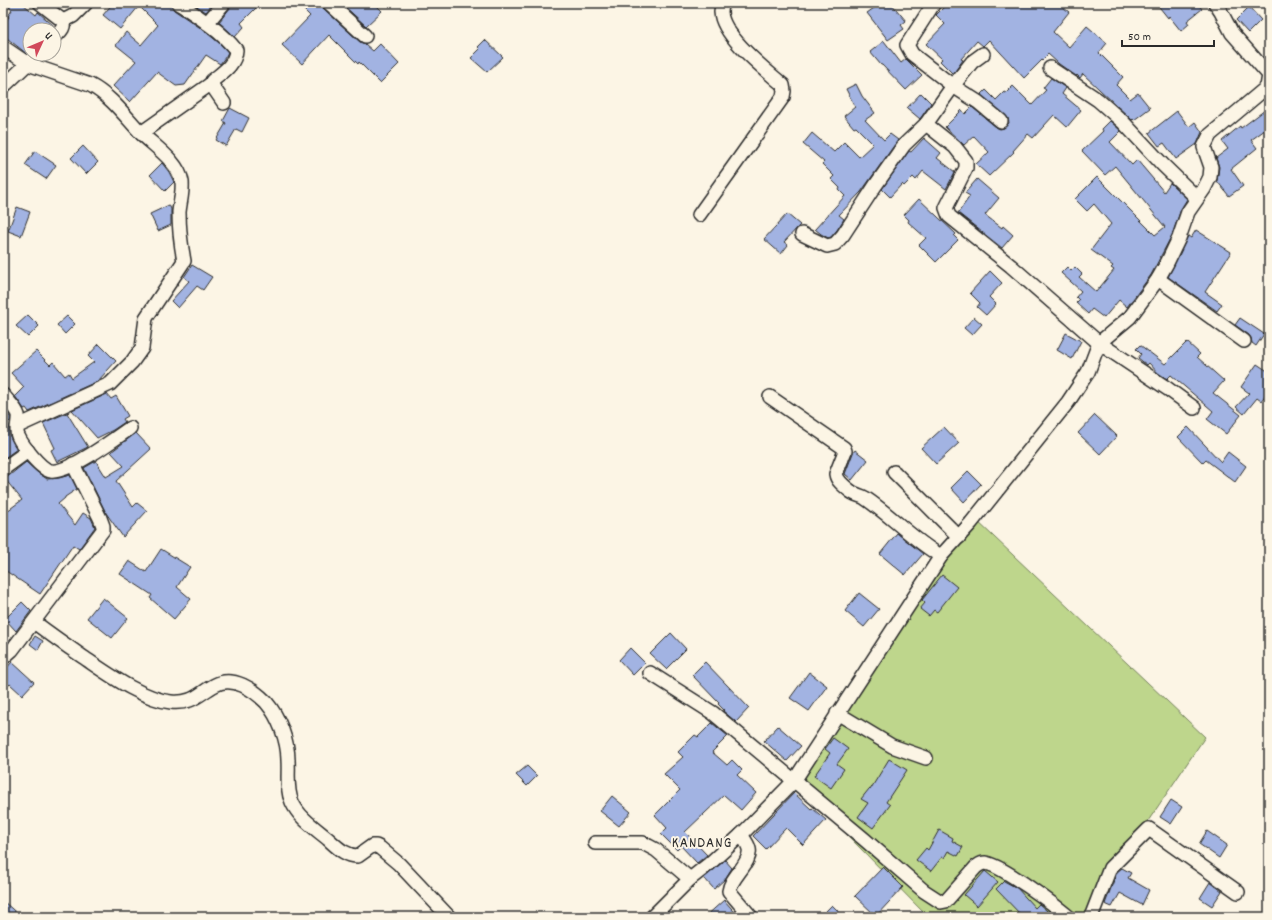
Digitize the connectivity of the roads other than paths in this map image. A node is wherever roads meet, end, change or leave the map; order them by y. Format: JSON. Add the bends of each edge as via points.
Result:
{"nodes":[{"id":1,"x":40,"y":3,"type":"edge"},
{"id":2,"x":86,"y":3,"type":"edge"},
{"id":3,"x":178,"y":3,"type":"edge"},
{"id":4,"x":224,"y":3,"type":"edge"},
{"id":5,"x":329,"y":3,"type":"edge"},
{"id":6,"x":723,"y":3,"type":"edge"},
{"id":7,"x":934,"y":3,"type":"edge"},
{"id":8,"x":1215,"y":3,"type":"edge"},
{"id":9,"x":63,"y":21,"type":"junction"},
{"id":10,"x":207,"y":23,"type":"junction"},
{"id":11,"x":62,"y":29,"type":"edge"},
{"id":12,"x":365,"y":36,"type":"dead end"},
{"id":13,"x":3,"y":47,"type":"edge"},
{"id":14,"x":983,"y":54,"type":"dead end"},
{"id":15,"x":28,"y":64,"type":"junction"},
{"id":16,"x":1050,"y":68,"type":"dead end"},
{"id":17,"x":1269,"y":75,"type":"edge"},
{"id":18,"x":212,"y":83,"type":"junction"},
{"id":19,"x":953,"y":86,"type":"junction"},
{"id":20,"x":3,"y":87,"type":"edge"},
{"id":21,"x":224,"y":103,"type":"dead end"},
{"id":22,"x":1002,"y":121,"type":"dead end"},
{"id":23,"x":926,"y":124,"type":"junction"},
{"id":24,"x":141,"y":133,"type":"junction"},
{"id":25,"x":1197,"y":198,"type":"junction"},
{"id":26,"x":699,"y":215,"type":"dead end"},
{"id":27,"x":802,"y":234,"type":"dead end"},
{"id":28,"x":1158,"y":279,"type":"junction"},
{"id":29,"x":1244,"y":341,"type":"dead end"},
{"id":30,"x":1099,"y":343,"type":"junction"},
{"id":31,"x":3,"y":395,"type":"edge"},
{"id":32,"x":770,"y":397,"type":"dead end"},
{"id":33,"x":1194,"y":408,"type":"dead end"},
{"id":34,"x":18,"y":426,"type":"junction"},
{"id":35,"x":130,"y":428,"type":"dead end"},
{"id":36,"x":28,"y":451,"type":"junction"},
{"id":37,"x":73,"y":464,"type":"junction"},
{"id":38,"x":3,"y":469,"type":"edge"},
{"id":39,"x":894,"y":472,"type":"dead end"},
{"id":40,"x":958,"y":537,"type":"junction"},
{"id":41,"x":941,"y":556,"type":"junction"},
{"id":42,"x":34,"y":622,"type":"junction"},
{"id":43,"x":3,"y":658,"type":"edge"},
{"id":44,"x":650,"y":673,"type":"dead end"},
{"id":45,"x":837,"y":713,"type":"junction"},
{"id":46,"x":926,"y":758,"type":"dead end"},
{"id":47,"x":794,"y":781,"type":"junction"},
{"id":48,"x":741,"y":835,"type":"junction"},
{"id":49,"x":595,"y":843,"type":"dead end"},
{"id":50,"x":690,"y":878,"type":"junction"},
{"id":51,"x":1238,"y":892,"type":"dead end"},
{"id":52,"x":449,"y":917,"type":"edge"},
{"id":53,"x":652,"y":917,"type":"edge"},
{"id":54,"x":751,"y":917,"type":"edge"},
{"id":55,"x":1069,"y":917,"type":"edge"},
{"id":56,"x":1091,"y":917,"type":"edge"}],
"edges":[{"from":1,"to":9,"type":"street"},
{"from":2,"to":9,"type":"street","via":[[73,16]]},
{"from":3,"to":10,"type":"street"},
{"from":4,"to":10,"type":"street"},
{"from":5,"to":12,"type":"street"},
{"from":6,"to":26,"type":"street","via":[[723,21],[732,38],[784,86],[784,91],[783,97]]},
{"from":7,"to":19,"type":"street","via":[[907,45],[912,54]]},
{"from":8,"to":17,"type":"street","via":[[1232,33]]},
{"from":9,"to":11,"type":"street"},
{"from":10,"to":18,"type":"street","via":[[236,50],[236,56],[230,66]]},
{"from":13,"to":15,"type":"street"},
{"from":14,"to":19,"type":"street","via":[[972,62]]},
{"from":15,"to":20,"type":"street"},
{"from":15,"to":24,"type":"street","via":[[97,89],[125,114]]},
{"from":16,"to":25,"type":"street","via":[[1098,100],[1123,122]]},
{"from":17,"to":25,"type":"street","via":[[1264,92],[1210,134],[1204,147],[1211,167],[1210,177]]},
{"from":18,"to":21,"type":"street"},
{"from":18,"to":24,"type":"street"},
{"from":19,"to":22,"type":"street"},
{"from":19,"to":23,"type":"street"},
{"from":23,"to":27,"type":"street","via":[[904,145],[835,244],[827,246]]},
{"from":23,"to":30,"type":"street","via":[[955,147],[966,161],[966,168],[946,208],[949,216]]},
{"from":24,"to":34,"type":"street","via":[[169,158],[182,180],[179,214],[180,243],[184,261],[146,318],[142,348],[110,384]]},
{"from":25,"to":28,"type":"street","via":[[1188,212],[1176,244]]},
{"from":28,"to":29,"type":"street"},
{"from":28,"to":30,"type":"street","via":[[1130,316]]},
{"from":30,"to":33,"type":"street"},
{"from":30,"to":40,"type":"street","via":[[1088,372],[1068,402],[972,523]]},
{"from":31,"to":34,"type":"street","via":[[18,414]]},
{"from":32,"to":41,"type":"street","via":[[844,448],[836,474],[838,480],[849,491],[864,497]]},
{"from":34,"to":36,"type":"street","via":[[17,435]]},
{"from":35,"to":37,"type":"street","via":[[95,453]]},
{"from":36,"to":37,"type":"street","via":[[50,471],[59,471]]},
{"from":36,"to":38,"type":"street"},
{"from":37,"to":42,"type":"street","via":[[100,518],[103,530]]},
{"from":39,"to":40,"type":"street"},
{"from":40,"to":41,"type":"street"},
{"from":41,"to":45,"type":"street"},
{"from":42,"to":43,"type":"street"},
{"from":42,"to":52,"type":"street","via":[[131,688],[160,699],[172,702],[191,700],[223,682],[236,683],[251,690],[267,703],[280,724],[288,754],[291,801],[302,817],[346,854],[358,856],[372,846],[380,848],[399,864]]},
{"from":44,"to":47,"type":"street","via":[[712,713]]},
{"from":45,"to":46,"type":"street","via":[[892,746]]},
{"from":45,"to":47,"type":"street"},
{"from":47,"to":48,"type":"street"},
{"from":47,"to":55,"type":"street","via":[[940,902],[946,901],[979,864],[986,864],[1017,878]]},
{"from":48,"to":50,"type":"street"},
{"from":48,"to":54,"type":"street","via":[[748,847],[748,858],[729,891]]},
{"from":49,"to":50,"type":"street","via":[[643,843],[656,850]]},
{"from":50,"to":53,"type":"street"},
{"from":51,"to":56,"type":"street","via":[[1149,828],[1110,868]]}]}
